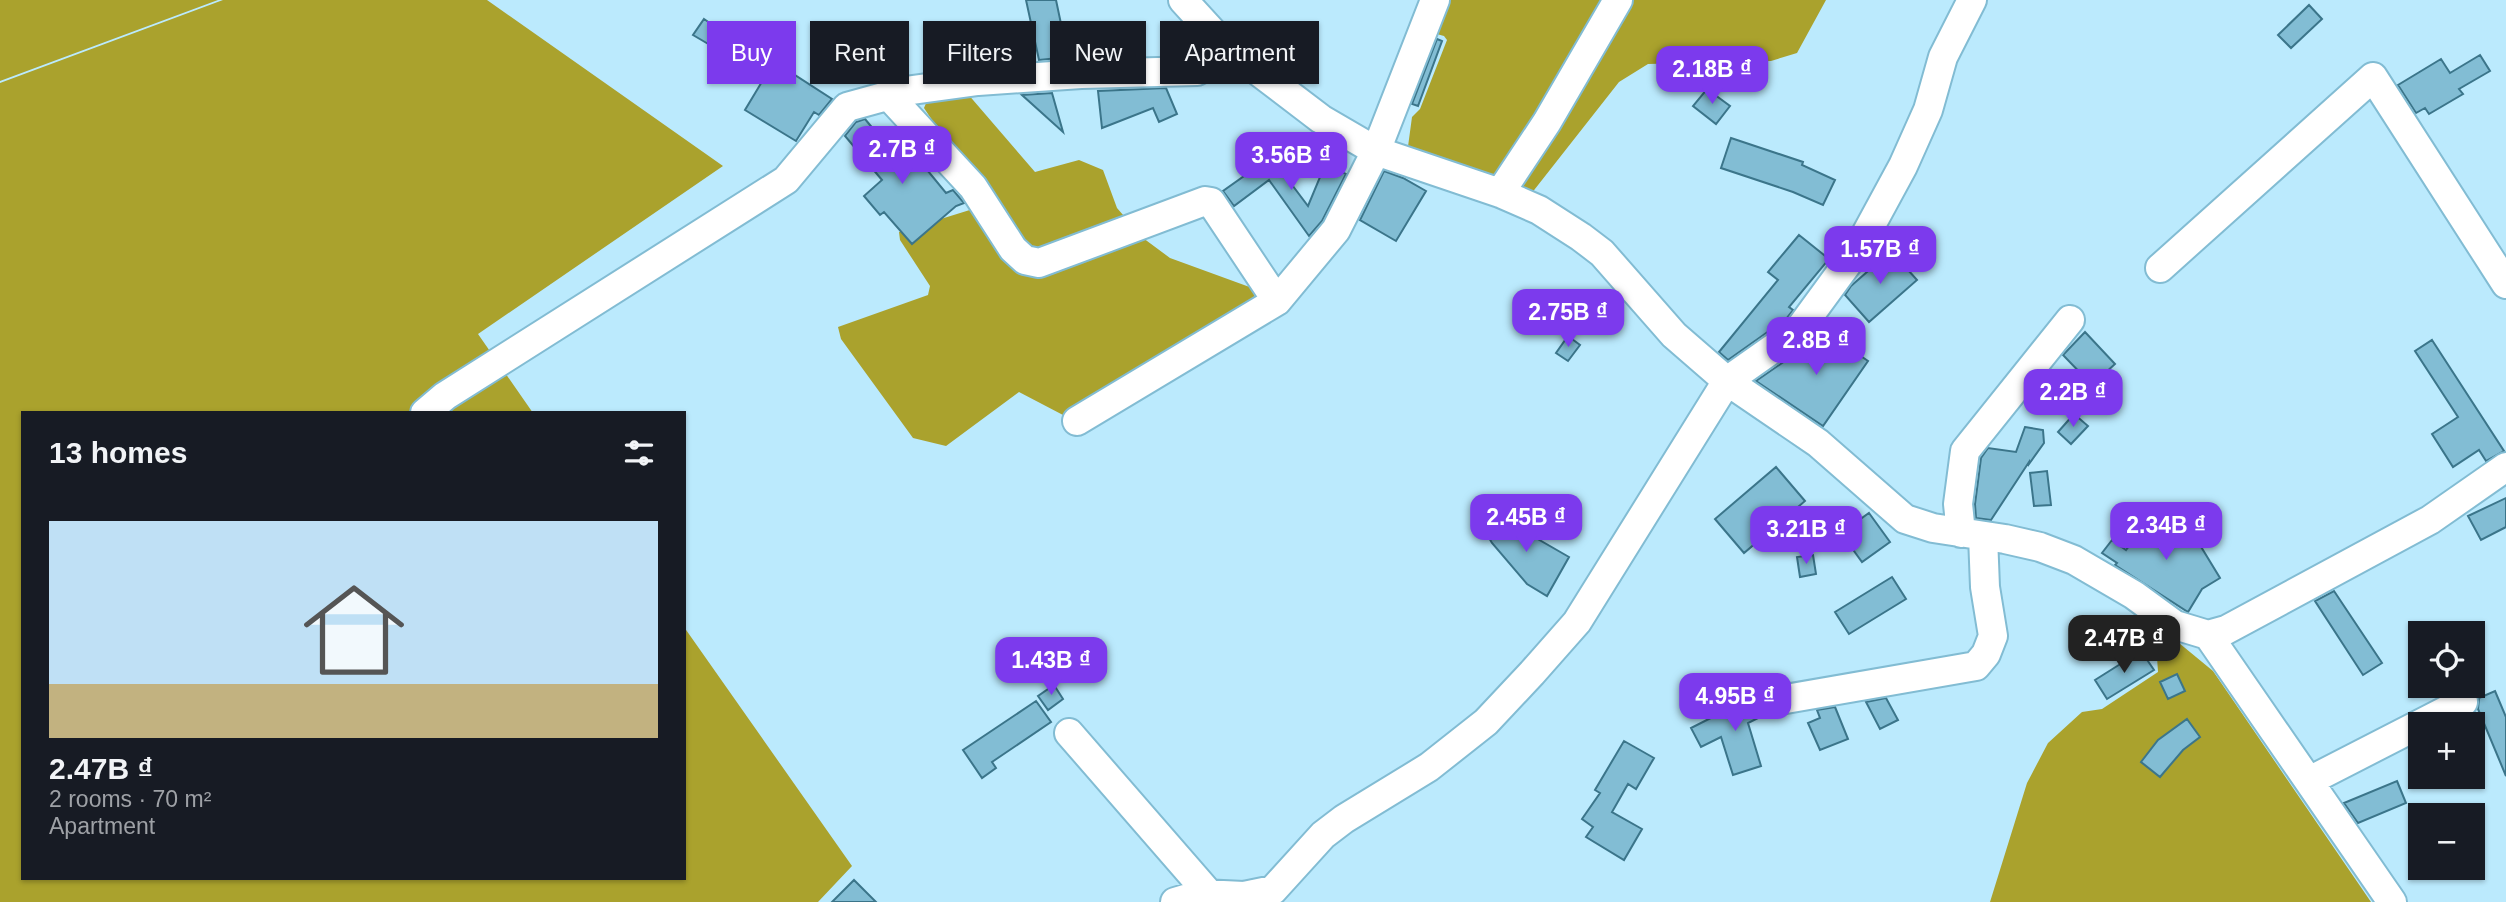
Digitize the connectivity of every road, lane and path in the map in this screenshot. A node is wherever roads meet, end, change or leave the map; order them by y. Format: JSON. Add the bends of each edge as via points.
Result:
{"nodes":[{"id":1,"x":1183,"y":0,"type":"edge"},
{"id":2,"x":1435,"y":0,"type":"edge"},
{"id":3,"x":1618,"y":0,"type":"edge"},
{"id":4,"x":1972,"y":0,"type":"edge"},
{"id":5,"x":1202,"y":21,"type":"edge"},
{"id":6,"x":1160,"y":72,"type":"edge"},
{"id":7,"x":1276,"y":84,"type":"edge"},
{"id":8,"x":888,"y":95,"type":"junction"},
{"id":9,"x":1376,"y":151,"type":"junction"},
{"id":10,"x":1500,"y":193,"type":"junction"},
{"id":11,"x":2160,"y":268,"type":"dead end"},
{"id":12,"x":2506,"y":284,"type":"edge"},
{"id":13,"x":1277,"y":302,"type":"junction"},
{"id":14,"x":2070,"y":320,"type":"dead end"},
{"id":15,"x":1727,"y":381,"type":"junction"},
{"id":16,"x":428,"y":411,"type":"edge"},
{"id":17,"x":1077,"y":421,"type":"dead end"},
{"id":18,"x":2506,"y":467,"type":"edge"},
{"id":19,"x":1972,"y":534,"type":"junction"},
{"id":20,"x":2208,"y":635,"type":"junction"},
{"id":21,"x":1780,"y":700,"type":"dead end"},
{"id":22,"x":2463,"y":702,"type":"dead end"},
{"id":23,"x":1069,"y":733,"type":"dead end"},
{"id":24,"x":2309,"y":781,"type":"junction"},
{"id":25,"x":1210,"y":898,"type":"edge"},
{"id":26,"x":1175,"y":902,"type":"edge"},
{"id":27,"x":2392,"y":902,"type":"edge"}],
"edges":[{"from":1,"to":5,"type":"street"},
{"from":2,"to":9,"type":"street"},
{"from":3,"to":10,"type":"street","via":[[1548,122]]},
{"from":4,"to":15,"type":"street","via":[[1943,57],[1928,110],[1903,166],[1858,249],[1798,331]]},
{"from":6,"to":8,"type":"street","via":[[978,81]]},
{"from":7,"to":9,"type":"street","via":[[1321,119]]},
{"from":8,"to":13,"type":"street","via":[[973,187],[1025,260],[1039,263],[1211,202]]},
{"from":8,"to":16,"type":"street","via":[[847,107],[786,180]]},
{"from":9,"to":10,"type":"street"},
{"from":9,"to":13,"type":"street","via":[[1336,230]]},
{"from":10,"to":15,"type":"street","via":[[1539,210],[1602,253],[1674,335]]},
{"from":11,"to":12,"type":"street","via":[[2373,77]]},
{"from":13,"to":17,"type":"street"},
{"from":14,"to":19,"type":"street","via":[[1965,451],[1958,503]]},
{"from":15,"to":19,"type":"street","via":[[1818,443],[1905,519]]},
{"from":15,"to":25,"type":"street","via":[[1577,622],[1486,722],[1429,767],[1323,835],[1273,890]]},
{"from":18,"to":20,"type":"street","via":[[2430,520],[2226,630]]},
{"from":19,"to":20,"type":"street","via":[[2039,547],[2074,560],[2175,625]]},
{"from":19,"to":21,"type":"street","via":[[1993,636],[1976,666]]},
{"from":20,"to":24,"type":"street"},
{"from":22,"to":24,"type":"street"},
{"from":23,"to":25,"type":"street"},
{"from":24,"to":27,"type":"street"},
{"from":25,"to":26,"type":"street","via":[[1192,895]]}]}
